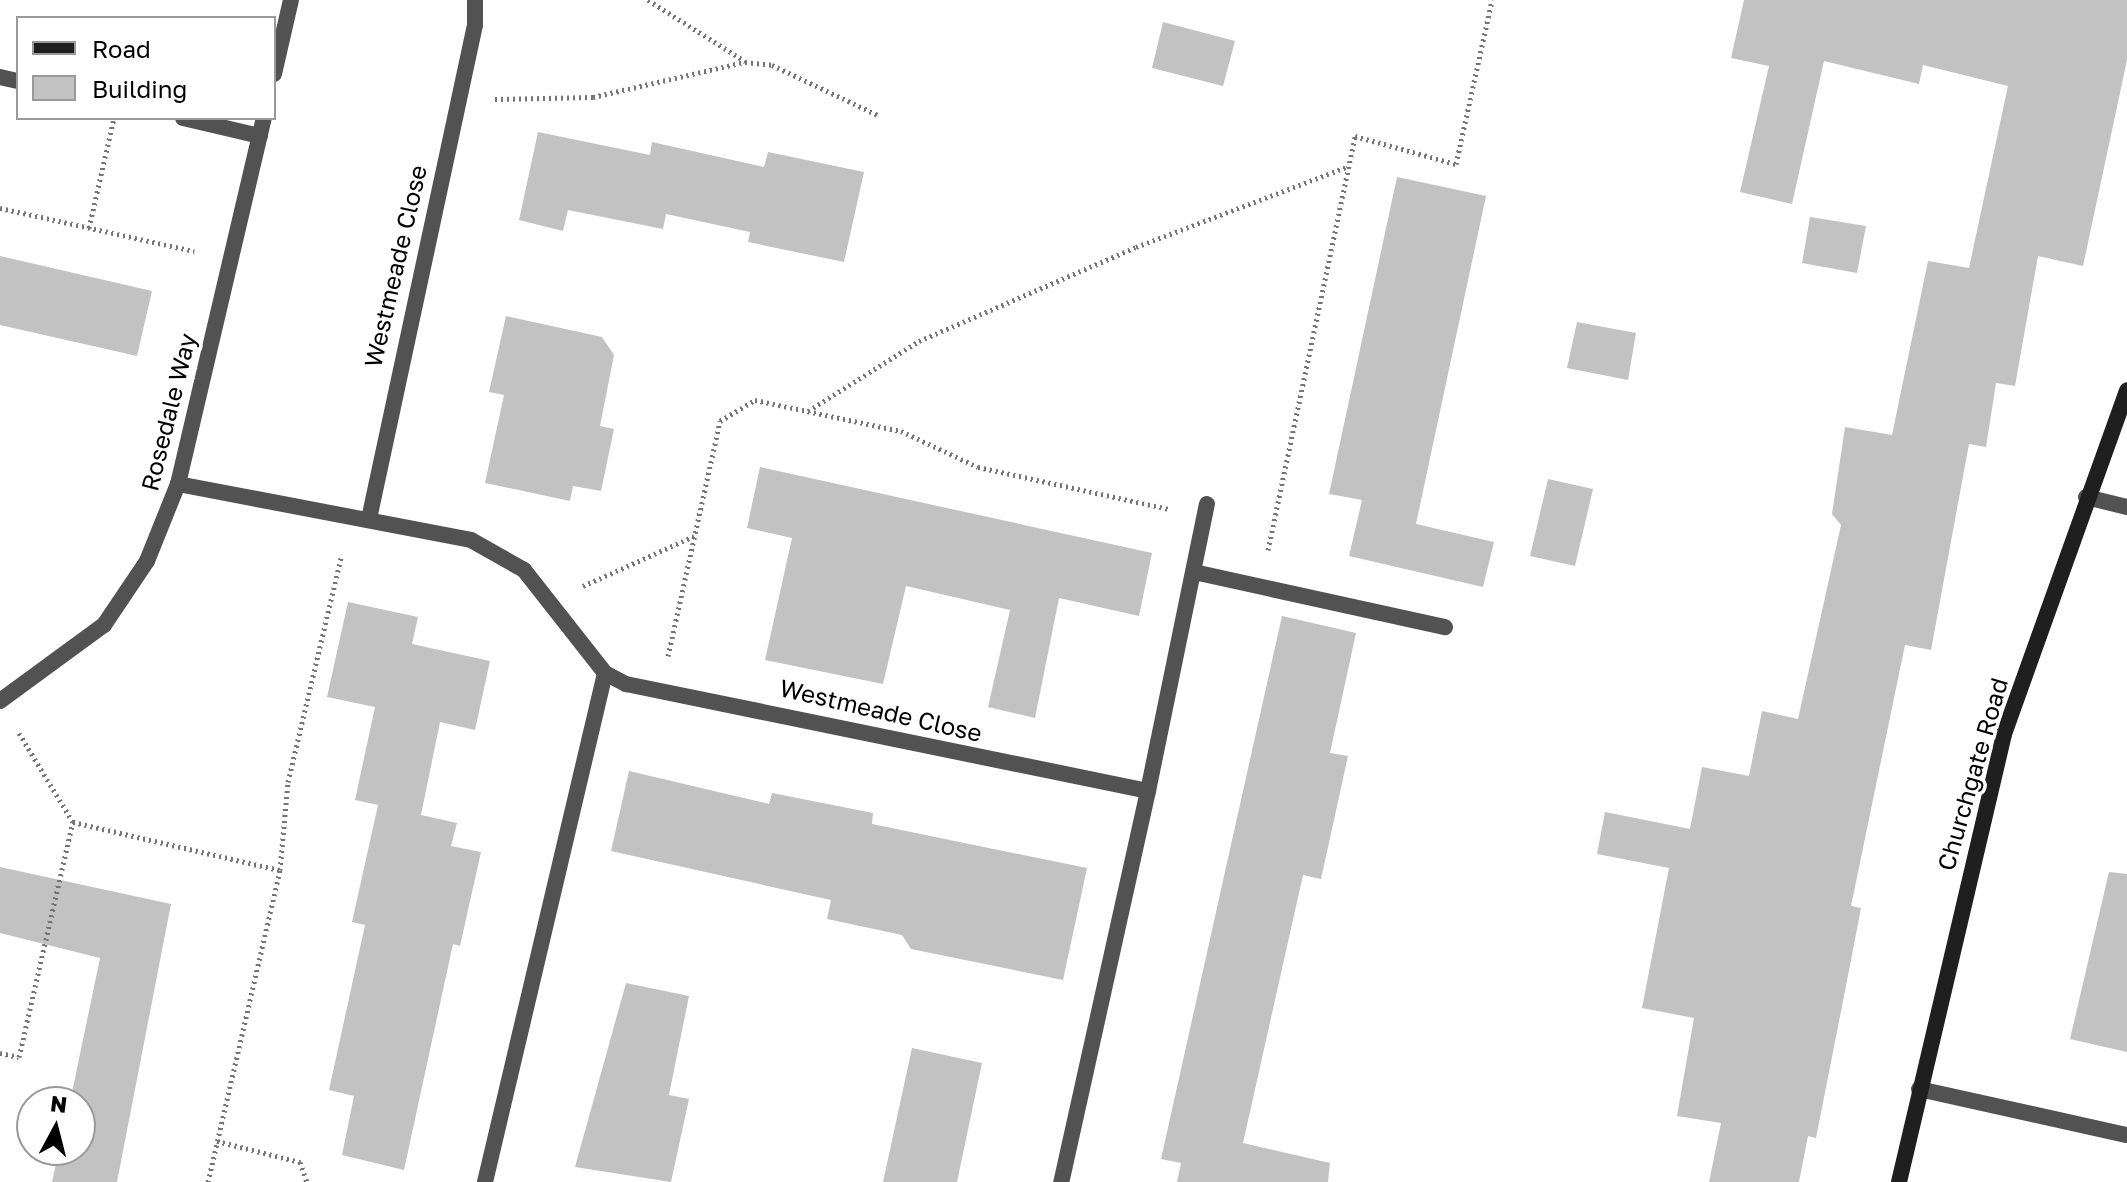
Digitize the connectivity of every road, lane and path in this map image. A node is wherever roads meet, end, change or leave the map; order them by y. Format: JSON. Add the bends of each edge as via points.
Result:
{"nodes":[{"id":1,"x":291,"y":0,"type":"edge"},
{"id":2,"x":475,"y":0,"type":"edge"},
{"id":3,"x":648,"y":0,"type":"edge"},
{"id":4,"x":1492,"y":0,"type":"edge"},
{"id":5,"x":745,"y":62,"type":"junction"},
{"id":6,"x":276,"y":65,"type":"edge"},
{"id":7,"x":458,"y":97,"type":"junction"},
{"id":8,"x":878,"y":115,"type":"dead end"},
{"id":9,"x":114,"y":120,"type":"edge"},
{"id":10,"x":192,"y":120,"type":"edge"},
{"id":11,"x":264,"y":120,"type":"edge"},
{"id":12,"x":260,"y":136,"type":"junction"},
{"id":13,"x":1349,"y":166,"type":"junction"},
{"id":14,"x":0,"y":208,"type":"edge"},
{"id":15,"x":89,"y":228,"type":"junction"},
{"id":16,"x":231,"y":260,"type":"junction"},
{"id":17,"x":2127,"y":390,"type":"edge"},
{"id":18,"x":807,"y":412,"type":"junction"},
{"id":19,"x":178,"y":484,"type":"junction"},
{"id":20,"x":2086,"y":497,"type":"junction"},
{"id":21,"x":2127,"y":507,"type":"edge"},
{"id":22,"x":1206,"y":510,"type":"joint"},
{"id":23,"x":346,"y":517,"type":"junction"},
{"id":24,"x":369,"y":519,"type":"junction"},
{"id":25,"x":695,"y":535,"type":"junction"},
{"id":26,"x":1194,"y":572,"type":"junction"},
{"id":27,"x":1260,"y":586,"type":"junction"},
{"id":28,"x":551,"y":600,"type":"junction"},
{"id":29,"x":1445,"y":627,"type":"dead end"},
{"id":30,"x":605,"y":673,"type":"junction"},
{"id":31,"x":660,"y":692,"type":"junction"},
{"id":32,"x":0,"y":701,"type":"edge"},
{"id":33,"x":1148,"y":791,"type":"junction"},
{"id":34,"x":73,"y":822,"type":"junction"},
{"id":35,"x":280,"y":870,"type":"junction"},
{"id":36,"x":0,"y":1053,"type":"edge"},
{"id":37,"x":1919,"y":1089,"type":"junction"},
{"id":38,"x":2127,"y":1135,"type":"edge"},
{"id":39,"x":217,"y":1141,"type":"junction"},
{"id":40,"x":208,"y":1182,"type":"edge"},
{"id":41,"x":307,"y":1182,"type":"edge"},
{"id":42,"x":485,"y":1182,"type":"edge"},
{"id":43,"x":1061,"y":1182,"type":"edge"},
{"id":44,"x":1899,"y":1182,"type":"edge"}],
"edges":[{"from":1,"to":6,"type":"street"},
{"from":2,"to":7,"type":"street","name":"Westmeade Close","via":[[475,25]]},
{"from":3,"to":5,"type":"path"},
{"from":4,"to":13,"type":"path","via":[[1456,164],[1355,136]]},
{"from":5,"to":7,"type":"path","via":[[559,101]]},
{"from":5,"to":8,"type":"path","via":[[772,65]]},
{"from":7,"to":24,"type":"street","name":"Westmeade Close"},
{"from":9,"to":15,"type":"path"},
{"from":10,"to":12,"type":"street"},
{"from":11,"to":12,"type":"street","name":"Rosedale Way"},
{"from":12,"to":16,"type":"street","name":"Rosedale Way"},
{"from":13,"to":18,"type":"path","via":[[1136,247],[919,341]]},
{"from":13,"to":27,"type":"path"},
{"from":14,"to":15,"type":"path"},
{"from":15,"to":16,"type":"path"},
{"from":16,"to":19,"type":"street","name":"Rosedale Way"},
{"from":17,"to":20,"type":"main road","name":"Churchgate Road"},
{"from":18,"to":22,"type":"path","via":[[901,431],[978,467]]},
{"from":18,"to":25,"type":"path","via":[[755,400],[720,421]]},
{"from":19,"to":23,"type":"street"},
{"from":19,"to":32,"type":"street","name":"Rosedale Way","via":[[147,561],[104,625]]},
{"from":20,"to":21,"type":"street"},
{"from":20,"to":37,"type":"main road","name":"Churchgate Road","via":[[2004,734]]},
{"from":22,"to":26,"type":"street"},
{"from":23,"to":24,"type":"street"},
{"from":23,"to":35,"type":"path","via":[[288,782]]},
{"from":24,"to":28,"type":"street","via":[[471,540],[524,570]]},
{"from":25,"to":28,"type":"path"},
{"from":25,"to":31,"type":"path"},
{"from":26,"to":27,"type":"street"},
{"from":26,"to":33,"type":"street"},
{"from":27,"to":29,"type":"street"},
{"from":28,"to":30,"type":"street"},
{"from":30,"to":31,"type":"street","name":"Westmeade Close"},
{"from":30,"to":42,"type":"street"},
{"from":31,"to":33,"type":"street","name":"Westmeade Close","via":[[717,698]]},
{"from":32,"to":34,"type":"path"},
{"from":33,"to":43,"type":"street"},
{"from":34,"to":35,"type":"path"},
{"from":34,"to":36,"type":"path","via":[[19,1057]]},
{"from":35,"to":39,"type":"path"},
{"from":37,"to":38,"type":"street"},
{"from":37,"to":44,"type":"main road","name":"Churchgate Road"},
{"from":39,"to":40,"type":"path"},
{"from":39,"to":41,"type":"path","via":[[300,1162]]}]}
